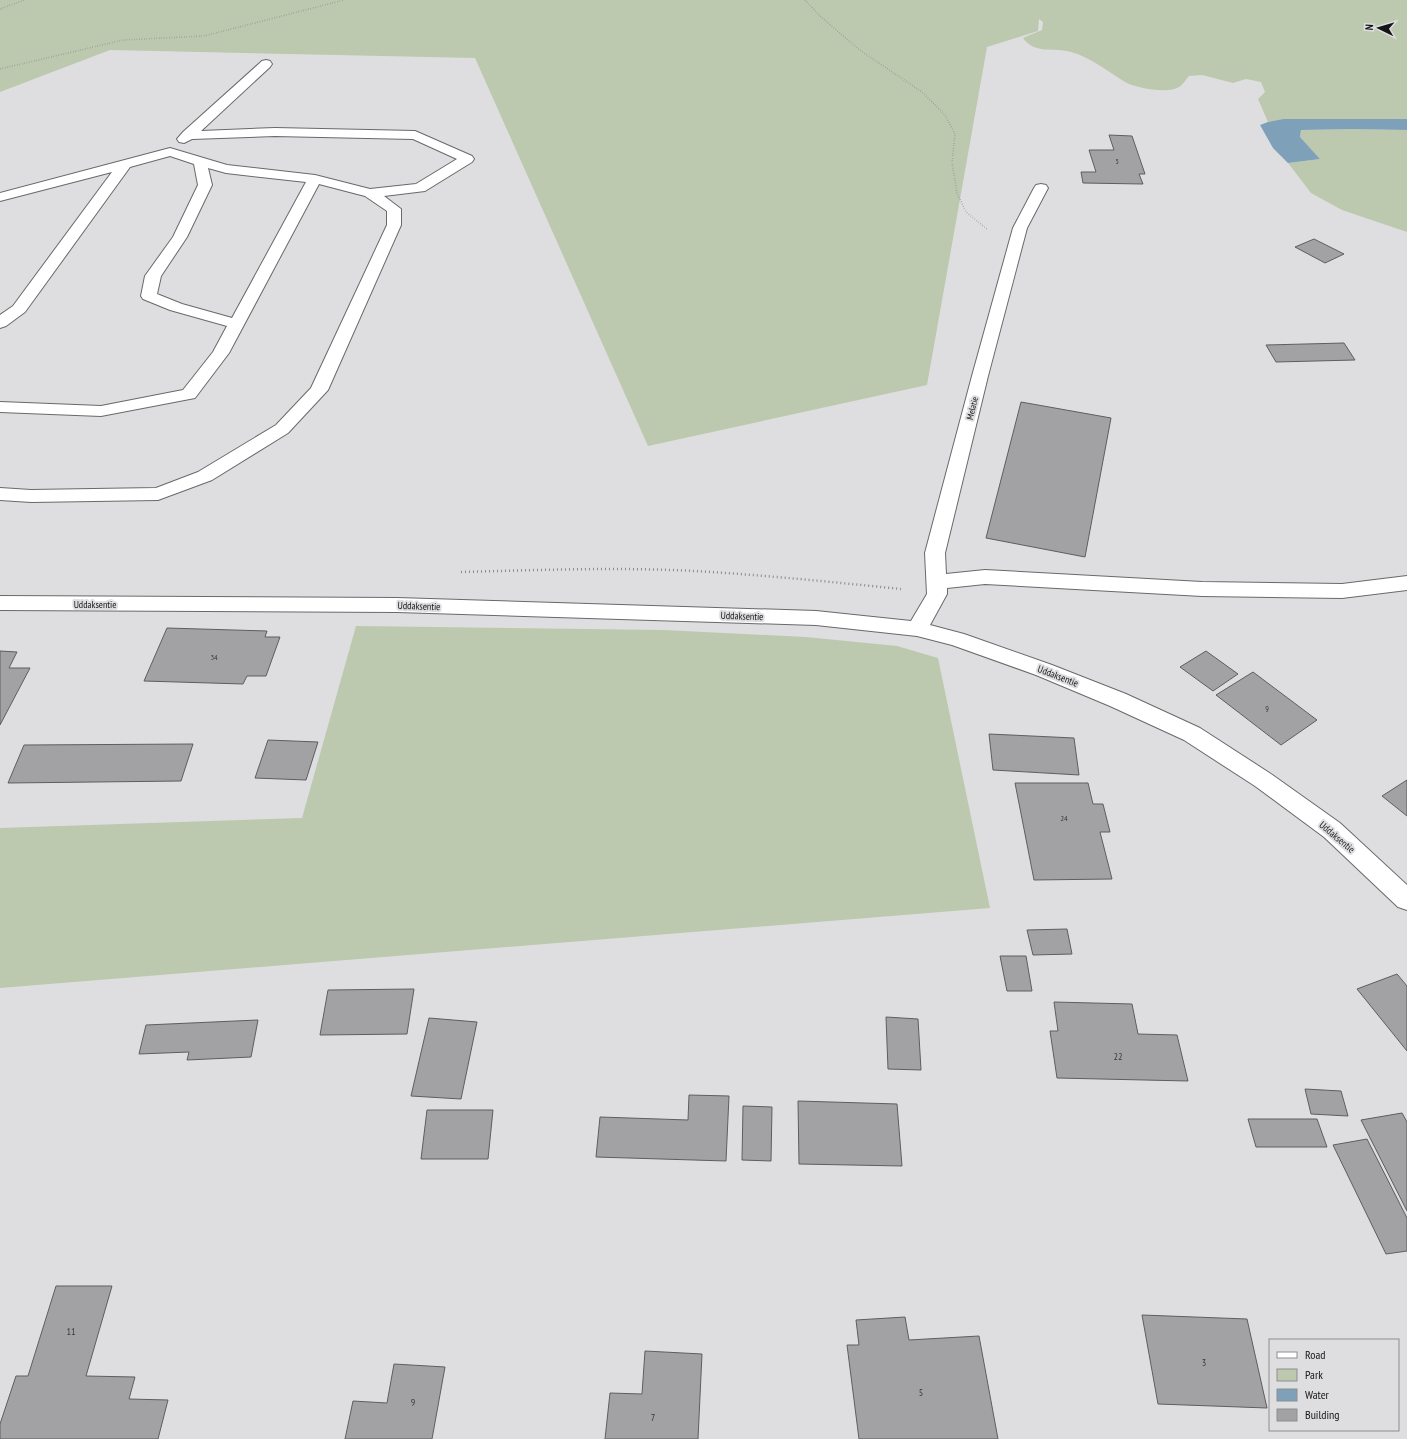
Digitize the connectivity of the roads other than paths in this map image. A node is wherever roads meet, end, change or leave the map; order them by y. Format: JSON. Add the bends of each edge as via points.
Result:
{"nodes":[{"id":1,"x":266,"y":64,"type":"dead end"},
{"id":2,"x":188,"y":135,"type":"junction"},
{"id":3,"x":170,"y":152,"type":"junction"},
{"id":4,"x":200,"y":161,"type":"junction"},
{"id":5,"x":124,"y":164,"type":"junction"},
{"id":6,"x":315,"y":179,"type":"junction"},
{"id":7,"x":1041,"y":188,"type":"dead end"},
{"id":8,"x":370,"y":192,"type":"junction"},
{"id":9,"x":0,"y":197,"type":"edge"},
{"id":10,"x":0,"y":323,"type":"edge"},
{"id":11,"x":236,"y":324,"type":"junction"},
{"id":12,"x":0,"y":407,"type":"edge"},
{"id":13,"x":0,"y":494,"type":"edge"},
{"id":14,"x":937,"y":582,"type":"junction"},
{"id":15,"x":1407,"y":583,"type":"edge"},
{"id":16,"x":0,"y":603,"type":"edge"},
{"id":17,"x":917,"y":629,"type":"junction"},
{"id":18,"x":1407,"y":900,"type":"edge"}],
"edges":[{"from":1,"to":2,"type":"street"},
{"from":2,"to":3,"type":"street"},
{"from":2,"to":8,"type":"street","via":[[275,132],[415,135],[467,159],[420,188]]},
{"from":3,"to":4,"type":"street"},
{"from":3,"to":5,"type":"street"},
{"from":4,"to":6,"type":"street","via":[[226,169]]},
{"from":4,"to":11,"type":"street","via":[[204,185],[180,237],[153,276],[149,296],[176,307]]},
{"from":5,"to":9,"type":"street"},
{"from":5,"to":10,"type":"street","via":[[19,309]]},
{"from":6,"to":8,"type":"street"},
{"from":6,"to":11,"type":"street"},
{"from":7,"to":14,"type":"street","name":"Melatie","via":[[1020,228],[1014,248],[935,553]]},
{"from":8,"to":13,"type":"street","via":[[394,209],[394,225],[319,390],[282,430],[205,476],[158,494]]},
{"from":11,"to":12,"type":"street","via":[[221,353],[189,394],[101,411]]},
{"from":14,"to":15,"type":"street","via":[[984,577],[1202,589],[1342,591]]},
{"from":14,"to":17,"type":"street","name":"Melatie","via":[[937,594]]},
{"from":16,"to":17,"type":"street","name":"Uddaksentie","via":[[397,605],[816,618]]},
{"from":17,"to":18,"type":"street","name":"Uddaksentie","via":[[958,640],[1044,670],[1192,734],[1263,780],[1332,830]]}]}
